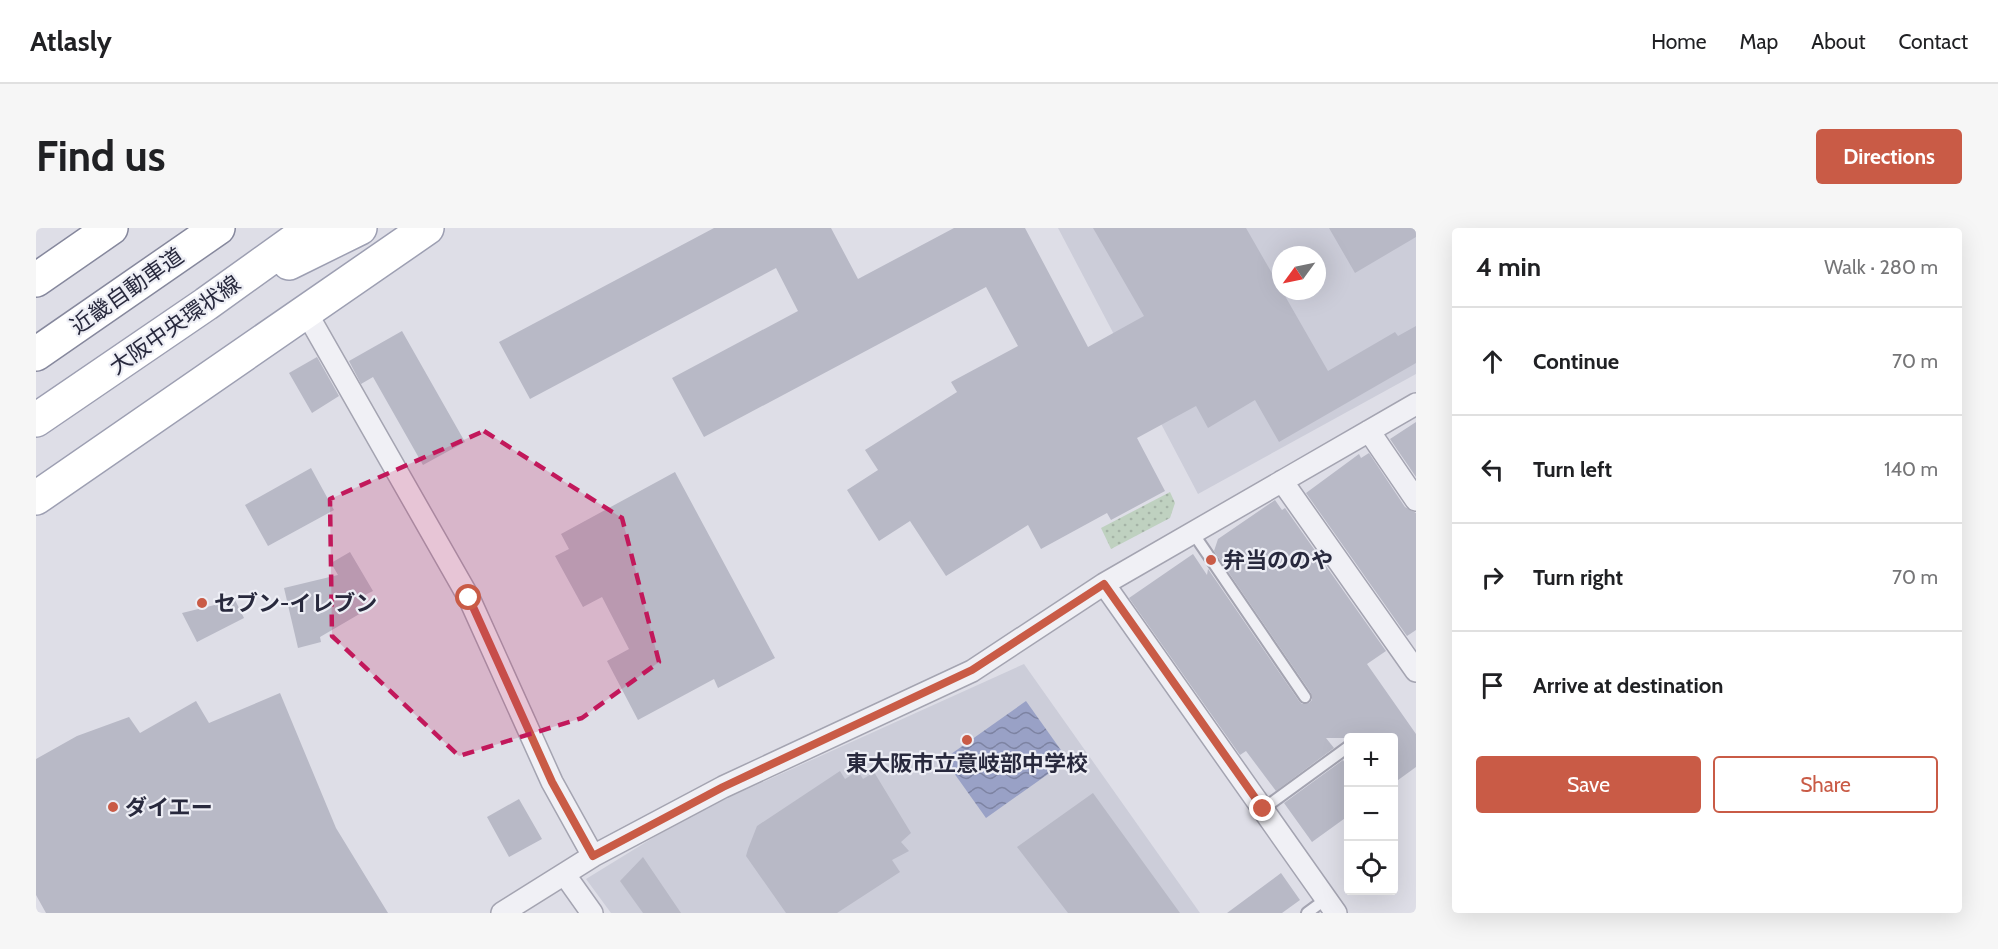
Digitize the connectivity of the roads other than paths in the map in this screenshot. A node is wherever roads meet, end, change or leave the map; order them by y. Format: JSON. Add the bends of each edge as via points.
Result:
{"nodes":[{"id":1,"x":111,"y":228,"type":"edge"},
{"id":2,"x":218,"y":228,"type":"edge"},
{"id":3,"x":312,"y":228,"type":"edge"},
{"id":4,"x":360,"y":228,"type":"edge"},
{"id":5,"x":427,"y":228,"type":"edge"},
{"id":6,"x":36,"y":280,"type":"edge"},
{"id":7,"x":206,"y":304,"type":"junction"},
{"id":8,"x":306,"y":312,"type":"junction"},
{"id":9,"x":36,"y":354,"type":"edge"},
{"id":10,"x":1416,"y":404,"type":"edge"},
{"id":11,"x":36,"y":420,"type":"edge"},
{"id":12,"x":1369,"y":431,"type":"junction"},
{"id":13,"x":1282,"y":481,"type":"junction"},
{"id":14,"x":36,"y":498,"type":"edge"},
{"id":15,"x":1416,"y":500,"type":"edge"},
{"id":16,"x":1193,"y":533,"type":"junction"},
{"id":17,"x":1104,"y":584,"type":"junction"},
{"id":18,"x":1416,"y":671,"type":"edge"},
{"id":19,"x":1305,"y":697,"type":"dead end"},
{"id":20,"x":1344,"y":750,"type":"edge"},
{"id":21,"x":1263,"y":809,"type":"junction"},
{"id":22,"x":593,"y":856,"type":"junction"},
{"id":23,"x":565,"y":875,"type":"junction"},
{"id":24,"x":1331,"y":906,"type":"edge"},
{"id":25,"x":502,"y":913,"type":"edge"},
{"id":26,"x":592,"y":913,"type":"edge"},
{"id":27,"x":1306,"y":913,"type":"edge"}],
"edges":[{"from":1,"to":6,"type":"main road"},
{"from":2,"to":9,"type":"main road","name":"近畿自動車道"},
{"from":3,"to":7,"type":"main road","name":"大阪中央環状線"},
{"from":4,"to":7,"type":"main road"},
{"from":5,"to":8,"type":"main road"},
{"from":7,"to":11,"type":"main road","name":"大阪中央環状線"},
{"from":8,"to":14,"type":"main road"},
{"from":8,"to":22,"type":"street","via":[[469,598],[552,782]]},
{"from":10,"to":12,"type":"street"},
{"from":12,"to":13,"type":"street"},
{"from":12,"to":15,"type":"street"},
{"from":13,"to":16,"type":"street"},
{"from":13,"to":18,"type":"street"},
{"from":16,"to":17,"type":"street"},
{"from":16,"to":19,"type":"lane"},
{"from":17,"to":21,"type":"street"},
{"from":17,"to":22,"type":"street","via":[[972,670],[723,787]]},
{"from":20,"to":21,"type":"lane"},
{"from":21,"to":24,"type":"street"},
{"from":22,"to":23,"type":"street"},
{"from":23,"to":25,"type":"street"},
{"from":23,"to":26,"type":"street"},
{"from":24,"to":27,"type":"lane"}]}
